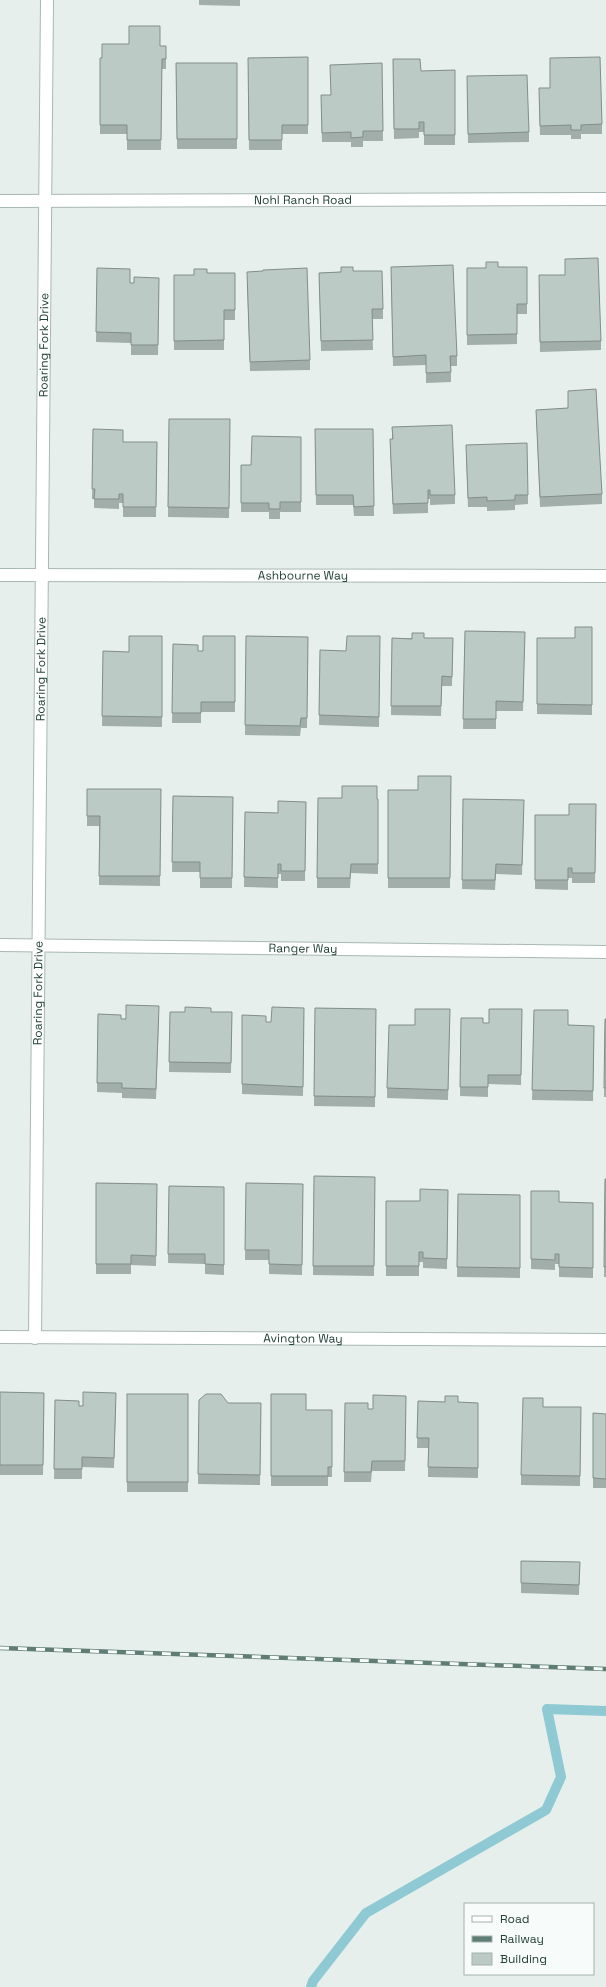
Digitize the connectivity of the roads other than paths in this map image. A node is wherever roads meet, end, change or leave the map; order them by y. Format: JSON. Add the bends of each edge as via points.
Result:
{"nodes":[{"id":1,"x":47,"y":0,"type":"edge"},
{"id":2,"x":606,"y":199,"type":"edge"},
{"id":3,"x":0,"y":201,"type":"edge"},
{"id":4,"x":45,"y":202,"type":"junction"},
{"id":5,"x":0,"y":575,"type":"edge"},
{"id":6,"x":42,"y":575,"type":"junction"},
{"id":7,"x":606,"y":576,"type":"edge"},
{"id":8,"x":0,"y":945,"type":"edge"},
{"id":9,"x":39,"y":945,"type":"junction"},
{"id":10,"x":606,"y":952,"type":"edge"},
{"id":11,"x":0,"y":1337,"type":"edge"},
{"id":12,"x":35,"y":1338,"type":"junction"},
{"id":13,"x":606,"y":1340,"type":"edge"}],
"edges":[{"from":1,"to":4,"type":"street","name":"Roaring Fork Drive"},
{"from":2,"to":4,"type":"street","name":"Nohl Ranch Road"},
{"from":3,"to":4,"type":"street","name":"Nohl Ranch Road"},
{"from":4,"to":6,"type":"street","name":"Roaring Fork Drive"},
{"from":5,"to":6,"type":"street","name":"Ashbourne Way"},
{"from":6,"to":7,"type":"street","name":"Ashbourne Way"},
{"from":6,"to":9,"type":"street","name":"Roaring Fork Drive"},
{"from":8,"to":9,"type":"street","name":"Ranger Way"},
{"from":9,"to":10,"type":"street","name":"Ranger Way"},
{"from":9,"to":12,"type":"street","name":"Roaring Fork Drive"},
{"from":11,"to":12,"type":"street","name":"Avington Way"},
{"from":12,"to":13,"type":"street","name":"Avington Way"}]}
